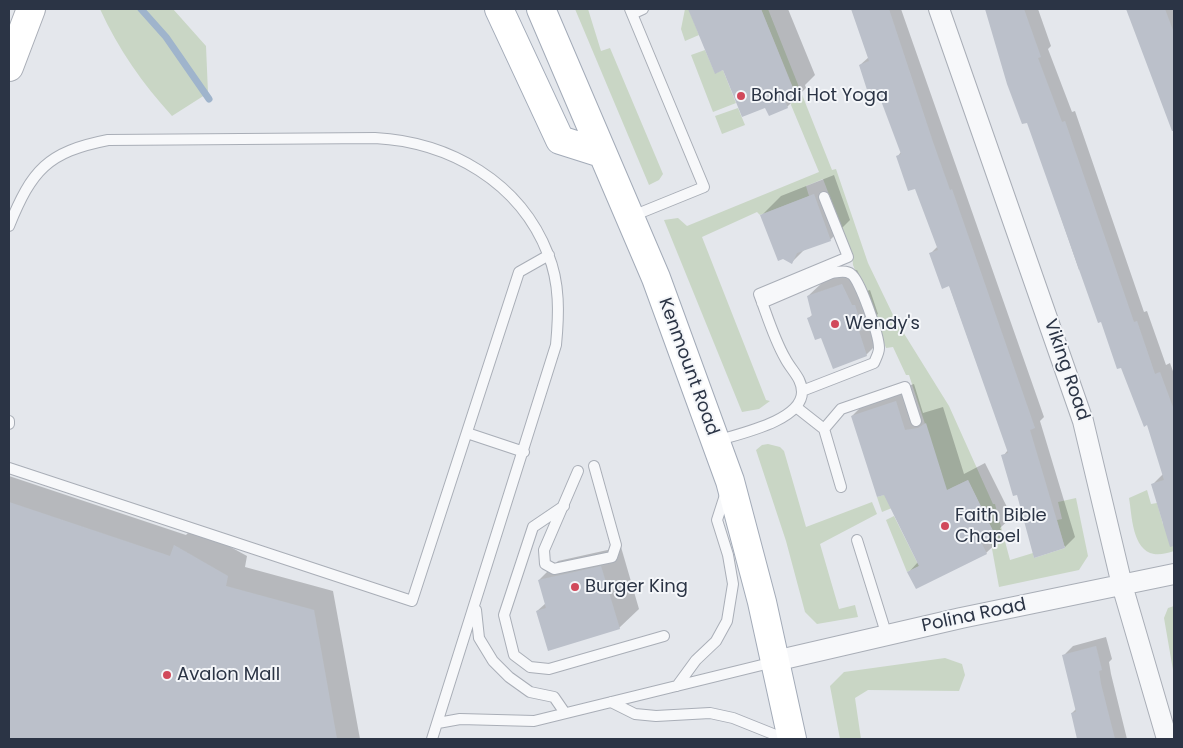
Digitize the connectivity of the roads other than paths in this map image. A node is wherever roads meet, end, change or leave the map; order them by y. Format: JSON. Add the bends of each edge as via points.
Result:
{"nodes":[{"id":1,"x":31,"y":9,"type":"edge"},
{"id":2,"x":499,"y":9,"type":"edge"},
{"id":3,"x":540,"y":9,"type":"edge"},
{"id":4,"x":643,"y":9,"type":"edge"},
{"id":5,"x":938,"y":9,"type":"edge"},
{"id":6,"x":631,"y":11,"type":"edge"},
{"id":7,"x":9,"y":67,"type":"edge"},
{"id":8,"x":601,"y":154,"type":"junction"},
{"id":9,"x":824,"y":196,"type":"dead end"},
{"id":10,"x":629,"y":217,"type":"junction"},
{"id":11,"x":9,"y":226,"type":"edge"},
{"id":12,"x":549,"y":255,"type":"junction"},
{"id":13,"x":762,"y":303,"type":"junction"},
{"id":14,"x":802,"y":392,"type":"junction"},
{"id":15,"x":796,"y":407,"type":"junction"},
{"id":16,"x":916,"y":421,"type":"dead end"},
{"id":17,"x":824,"y":429,"type":"junction"},
{"id":18,"x":467,"y":433,"type":"junction"},
{"id":19,"x":715,"y":441,"type":"junction"},
{"id":20,"x":524,"y":452,"type":"junction"},
{"id":21,"x":594,"y":466,"type":"dead end"},
{"id":22,"x":9,"y":468,"type":"edge"},
{"id":23,"x":578,"y":471,"type":"dead end"},
{"id":24,"x":730,"y":482,"type":"junction"},
{"id":25,"x":841,"y":487,"type":"dead end"},
{"id":26,"x":564,"y":506,"type":"junction"},
{"id":27,"x":857,"y":540,"type":"dead end"},
{"id":28,"x":1174,"y":574,"type":"edge"},
{"id":29,"x":1122,"y":585,"type":"junction"},
{"id":30,"x":476,"y":604,"type":"junction"},
{"id":31,"x":664,"y":636,"type":"dead end"},
{"id":32,"x":887,"y":636,"type":"junction"},
{"id":33,"x":775,"y":662,"type":"junction"},
{"id":34,"x":677,"y":686,"type":"junction"},
{"id":35,"x":611,"y":702,"type":"junction"},
{"id":36,"x":565,"y":713,"type":"junction"},
{"id":37,"x":438,"y":723,"type":"junction"},
{"id":38,"x":432,"y":739,"type":"edge"},
{"id":39,"x":777,"y":739,"type":"edge"},
{"id":40,"x":792,"y":739,"type":"edge"},
{"id":41,"x":1167,"y":739,"type":"edge"}],
"edges":[{"from":1,"to":7,"type":"main road"},
{"from":2,"to":8,"type":"main road","via":[[560,140]]},
{"from":3,"to":8,"type":"main road","name":"Kenmount Road"},
{"from":4,"to":6,"type":"lane"},
{"from":5,"to":29,"type":"street","name":"Viking Road","via":[[1084,421]]},
{"from":6,"to":10,"type":"lane","via":[[704,187]]},
{"from":8,"to":10,"type":"main road","name":"Kenmount Road"},
{"from":9,"to":13,"type":"lane","via":[[848,257],[759,294]]},
{"from":10,"to":19,"type":"main road","name":"Kenmount Road","via":[[656,278]]},
{"from":11,"to":12,"type":"lane","via":[[37,172],[60,154],[84,145],[140,139],[404,139],[458,157],[487,175],[511,197],[535,227]]},
{"from":12,"to":18,"type":"lane","via":[[519,272]]},
{"from":12,"to":20,"type":"lane","via":[[559,313],[556,345]]},
{"from":13,"to":14,"type":"lane"},
{"from":13,"to":14,"type":"lane","via":[[832,273],[852,274],[858,282],[879,348],[874,363]]},
{"from":14,"to":15,"type":"lane"},
{"from":15,"to":17,"type":"lane"},
{"from":15,"to":19,"type":"lane","via":[[772,422]]},
{"from":16,"to":17,"type":"lane","via":[[905,387],[841,410]]},
{"from":17,"to":25,"type":"lane"},
{"from":18,"to":20,"type":"lane"},
{"from":18,"to":22,"type":"lane","via":[[412,601]]},
{"from":19,"to":24,"type":"main road","name":"Kenmount Road"},
{"from":20,"to":30,"type":"lane"},
{"from":21,"to":26,"type":"lane","via":[[616,545],[612,557],[554,569],[545,564],[544,550]]},
{"from":23,"to":26,"type":"lane"},
{"from":24,"to":33,"type":"main road","name":"Kenmount Road"},
{"from":24,"to":34,"type":"lane","via":[[717,520],[733,584],[727,621],[716,641],[696,660]]},
{"from":26,"to":31,"type":"lane","via":[[533,527],[506,606],[504,615],[514,655],[530,667],[549,669]]},
{"from":27,"to":32,"type":"lane"},
{"from":28,"to":29,"type":"street","name":"Polina Road"},
{"from":29,"to":32,"type":"street","name":"Polina Road"},
{"from":29,"to":41,"type":"street","name":"Viking Road"},
{"from":30,"to":36,"type":"lane","via":[[479,638],[493,661],[508,678],[530,692],[554,696]]},
{"from":30,"to":37,"type":"lane"},
{"from":32,"to":33,"type":"street","name":"Polina Road"},
{"from":33,"to":34,"type":"lane"},
{"from":33,"to":40,"type":"main road","name":"Kenmount Road"},
{"from":34,"to":35,"type":"lane"},
{"from":35,"to":36,"type":"lane"},
{"from":35,"to":39,"type":"lane","via":[[635,714],[710,713],[733,718],[773,734]]},
{"from":36,"to":37,"type":"lane","via":[[534,721],[460,719]]},
{"from":37,"to":38,"type":"lane"}]}
